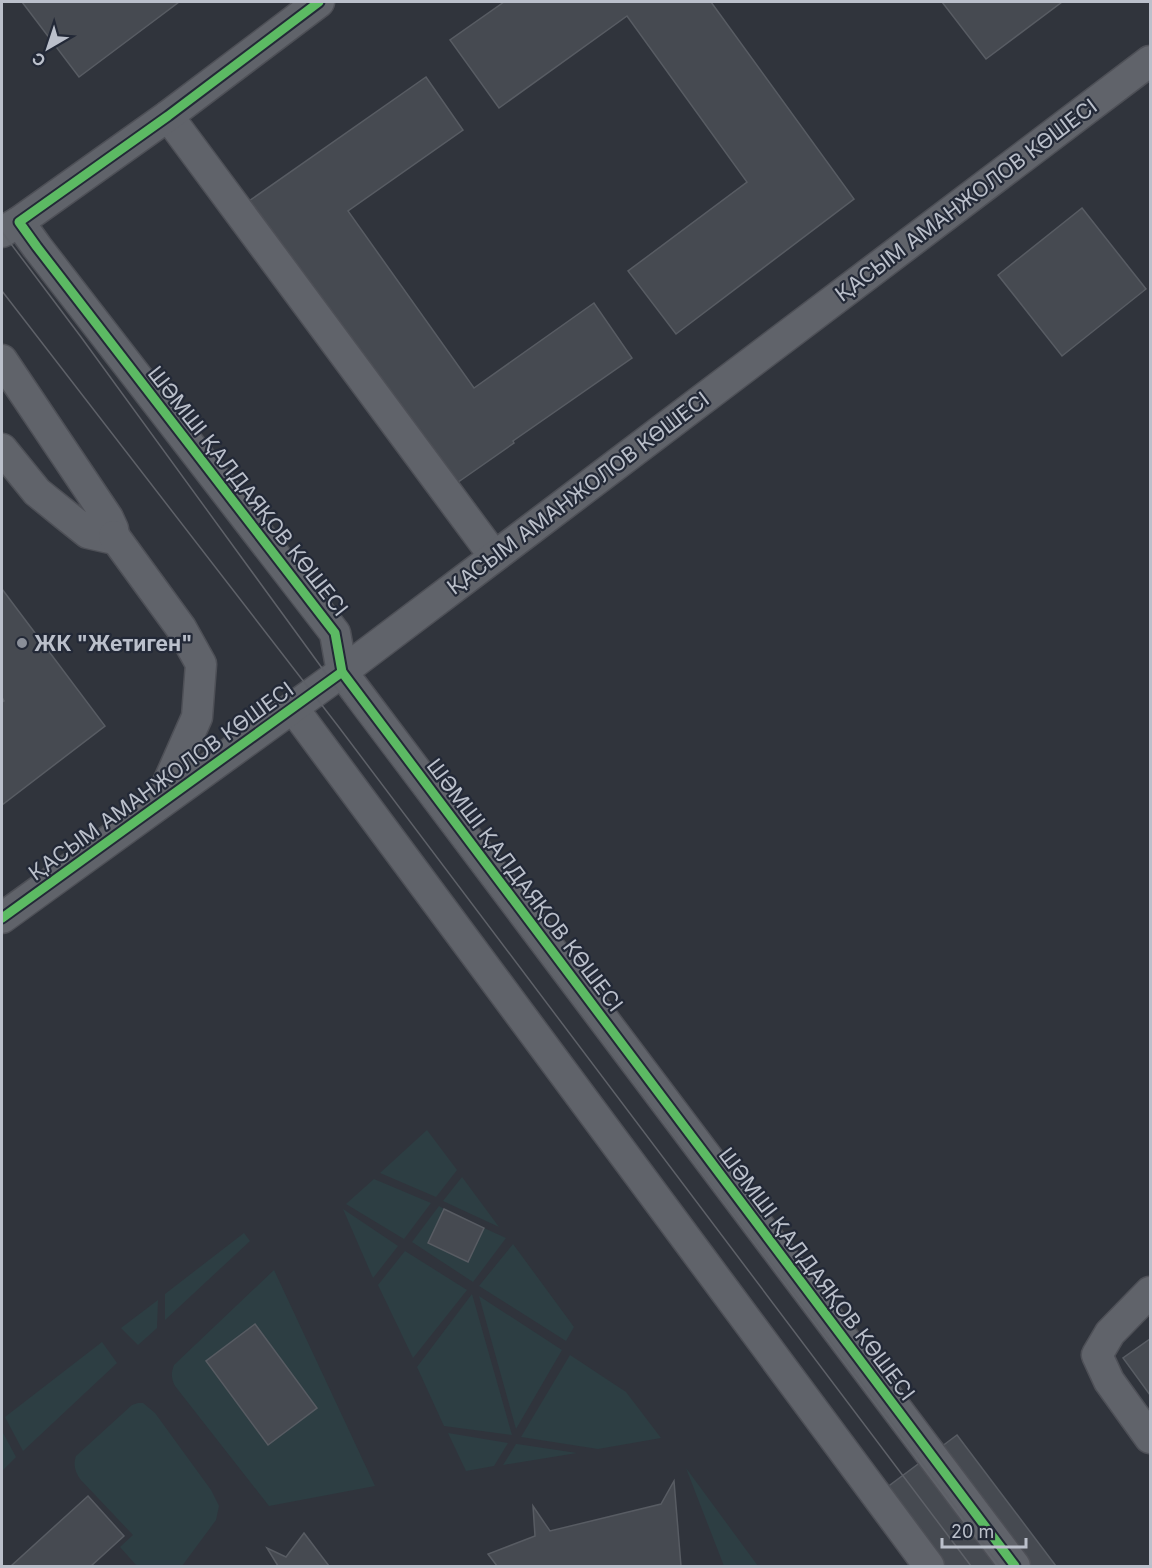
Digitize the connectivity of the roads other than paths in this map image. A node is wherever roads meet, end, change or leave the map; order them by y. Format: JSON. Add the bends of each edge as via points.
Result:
{"nodes":[{"id":1,"x":319,"y":2,"type":"edge"},
{"id":2,"x":1150,"y":62,"type":"edge"},
{"id":3,"x":168,"y":116,"type":"junction"},
{"id":4,"x":10,"y":227,"type":"edge"},
{"id":5,"x":2,"y":360,"type":"edge"},
{"id":6,"x":4,"y":457,"type":"edge"},
{"id":7,"x":114,"y":537,"type":"junction"},
{"id":8,"x":494,"y":556,"type":"junction"},
{"id":9,"x":342,"y":672,"type":"junction"},
{"id":10,"x":293,"y":708,"type":"junction"},
{"id":11,"x":159,"y":803,"type":"junction"},
{"id":12,"x":2,"y":918,"type":"edge"},
{"id":13,"x":1150,"y":1292,"type":"edge"},
{"id":14,"x":1150,"y":1438,"type":"edge"},
{"id":15,"x":929,"y":1566,"type":"edge"},
{"id":16,"x":1015,"y":1566,"type":"edge"}],
"edges":[{"from":1,"to":3,"type":"street"},
{"from":2,"to":8,"type":"street","name":"ҚАСЫМ АМАНЖОЛОВ КӨШЕСІ"},
{"from":3,"to":4,"type":"street"},
{"from":3,"to":8,"type":"street"},
{"from":4,"to":9,"type":"street","name":"ШӘМШІ ҚАЛДАЯҚОВ КӨШЕСІ","via":[[44,256],[335,633]]},
{"from":5,"to":7,"type":"street","via":[[108,518]]},
{"from":6,"to":7,"type":"street","via":[[37,492],[88,533]]},
{"from":7,"to":11,"type":"street","via":[[181,628],[201,663],[197,717]]},
{"from":8,"to":9,"type":"street","name":"ҚАСЫМ АМАНЖОЛОВ КӨШЕСІ"},
{"from":9,"to":10,"type":"street","name":"ҚАСЫМ АМАНЖОЛОВ КӨШЕСІ"},
{"from":9,"to":16,"type":"street","name":"ШӘМШІ ҚАЛДАЯҚОВ КӨШЕСІ"},
{"from":10,"to":11,"type":"street","name":"ҚАСЫМ АМАНЖОЛОВ КӨШЕСІ"},
{"from":10,"to":15,"type":"street"},
{"from":11,"to":12,"type":"street","name":"ҚАСЫМ АМАНЖОЛОВ КӨШЕСІ"},
{"from":13,"to":14,"type":"street","via":[[1110,1333],[1097,1355],[1109,1381]]}]}
